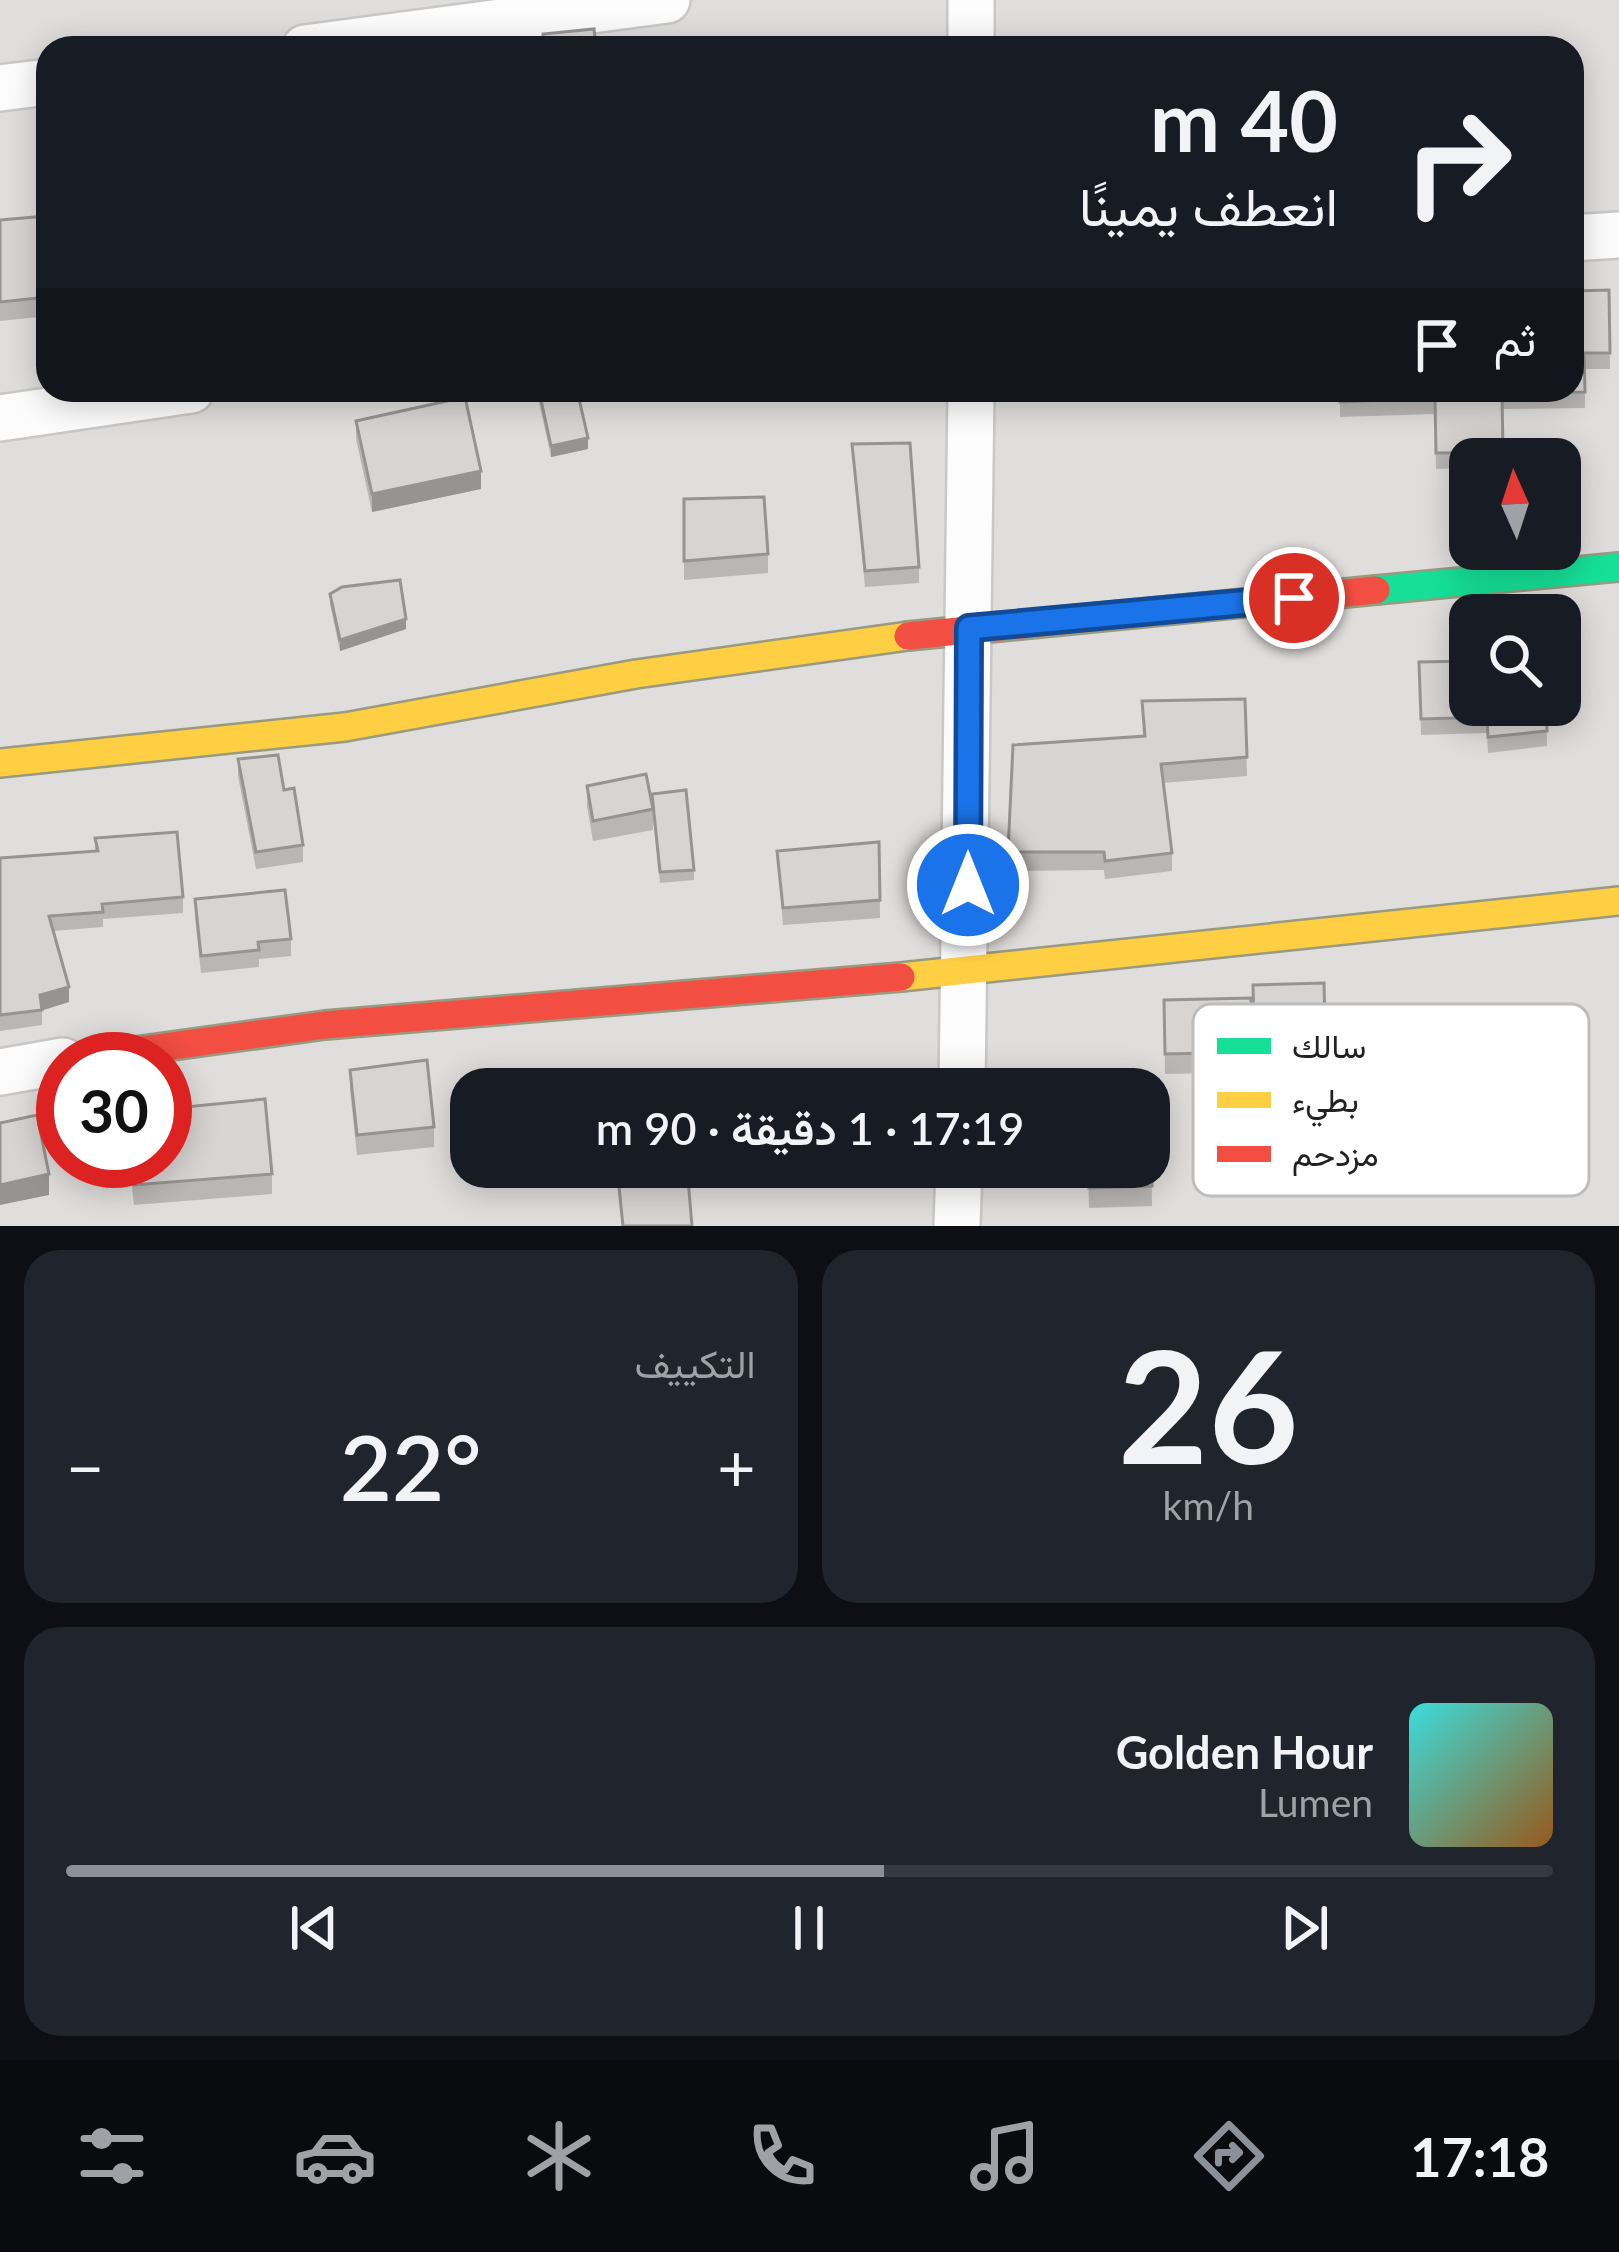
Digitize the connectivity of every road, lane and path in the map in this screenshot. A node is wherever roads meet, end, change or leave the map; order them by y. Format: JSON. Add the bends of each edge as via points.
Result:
{"nodes":[{"id":1,"x":668,"y":0,"type":"edge"},
{"id":2,"x":971,"y":0,"type":"edge"},
{"id":3,"x":396,"y":36,"type":"edge"},
{"id":4,"x":971,"y":36,"type":"edge"},
{"id":5,"x":36,"y":84,"type":"edge"},
{"id":6,"x":0,"y":88,"type":"edge"},
{"id":7,"x":1619,"y":235,"type":"edge"},
{"id":8,"x":1584,"y":237,"type":"edge"},
{"id":9,"x":109,"y":402,"type":"edge"},
{"id":10,"x":971,"y":402,"type":"edge"},
{"id":11,"x":0,"y":418,"type":"edge"},
{"id":12,"x":1619,"y":567,"type":"edge"},
{"id":13,"x":969,"y":628,"type":"junction"},
{"id":14,"x":0,"y":763,"type":"edge"},
{"id":15,"x":1619,"y":901,"type":"edge"},
{"id":16,"x":967,"y":971,"type":"junction"},
{"id":17,"x":192,"y":1043,"type":"edge"},
{"id":18,"x":36,"y":1066,"type":"edge"},
{"id":19,"x":963,"y":1068,"type":"edge"},
{"id":20,"x":0,"y":1072,"type":"edge"},
{"id":21,"x":958,"y":1188,"type":"edge"},
{"id":22,"x":957,"y":1226,"type":"edge"}],
"edges":[{"from":1,"to":3,"type":"street"},
{"from":2,"to":4,"type":"street"},
{"from":5,"to":6,"type":"street"},
{"from":7,"to":8,"type":"street"},
{"from":9,"to":11,"type":"street"},
{"from":10,"to":13,"type":"street"},
{"from":12,"to":13,"type":"street"},
{"from":13,"to":14,"type":"street","via":[[636,674],[345,727]]},
{"from":13,"to":16,"type":"street"},
{"from":15,"to":16,"type":"street"},
{"from":16,"to":17,"type":"street"},
{"from":16,"to":19,"type":"street"},
{"from":18,"to":20,"type":"street"},
{"from":21,"to":22,"type":"street"}]}
